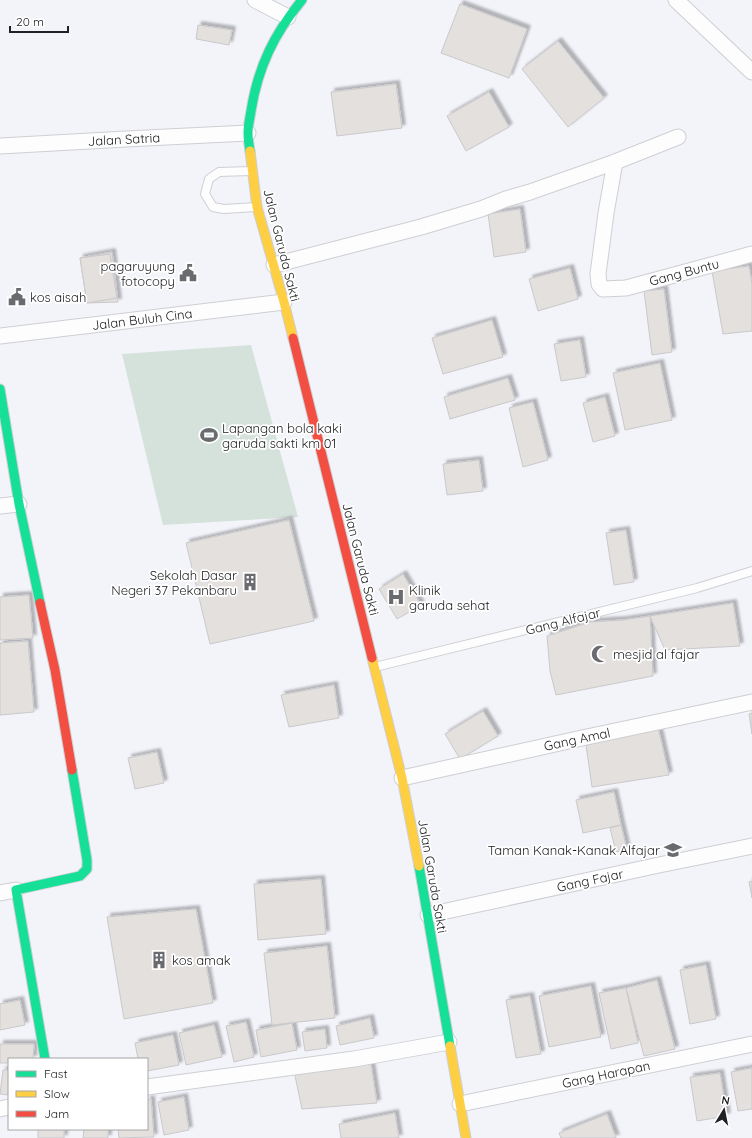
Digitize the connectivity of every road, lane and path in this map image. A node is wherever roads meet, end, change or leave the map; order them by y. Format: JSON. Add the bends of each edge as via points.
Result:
{"nodes":[{"id":1,"x":255,"y":0,"type":"edge"},
{"id":2,"x":302,"y":0,"type":"edge"},
{"id":3,"x":676,"y":0,"type":"edge"},
{"id":4,"x":288,"y":17,"type":"junction"},
{"id":5,"x":752,"y":72,"type":"edge"},
{"id":6,"x":248,"y":133,"type":"junction"},
{"id":7,"x":678,"y":137,"type":"dead end"},
{"id":8,"x":0,"y":146,"type":"edge"},
{"id":9,"x":615,"y":162,"type":"junction"},
{"id":10,"x":252,"y":171,"type":"junction"},
{"id":11,"x":257,"y":207,"type":"junction"},
{"id":12,"x":752,"y":254,"type":"edge"},
{"id":13,"x":274,"y":265,"type":"junction"},
{"id":14,"x":284,"y":302,"type":"junction"},
{"id":15,"x":0,"y":336,"type":"edge"},
{"id":16,"x":0,"y":389,"type":"edge"},
{"id":17,"x":19,"y":504,"type":"junction"},
{"id":18,"x":0,"y":506,"type":"edge"},
{"id":19,"x":752,"y":571,"type":"edge"},
{"id":20,"x":374,"y":667,"type":"junction"},
{"id":21,"x":752,"y":702,"type":"edge"},
{"id":22,"x":402,"y":778,"type":"junction"},
{"id":23,"x":752,"y":846,"type":"edge"},
{"id":24,"x":16,"y":890,"type":"junction"},
{"id":25,"x":0,"y":893,"type":"edge"},
{"id":26,"x":428,"y":914,"type":"junction"},
{"id":27,"x":449,"y":1042,"type":"junction"},
{"id":28,"x":752,"y":1044,"type":"edge"},
{"id":29,"x":45,"y":1058,"type":"edge"},
{"id":30,"x":148,"y":1087,"type":"edge"},
{"id":31,"x":460,"y":1104,"type":"junction"},
{"id":32,"x":466,"y":1138,"type":"edge"}],
"edges":[{"from":1,"to":4,"type":"street"},
{"from":2,"to":4,"type":"main road","name":"Jalan Garuda Sakti"},
{"from":3,"to":5,"type":"street"},
{"from":4,"to":6,"type":"main road","name":"Jalan Garuda Sakti","via":[[261,69]]},
{"from":6,"to":8,"type":"street","name":"Jalan Satria"},
{"from":6,"to":10,"type":"main road","name":"Jalan Garuda Sakti"},
{"from":7,"to":9,"type":"street"},
{"from":9,"to":12,"type":"street","name":"Gang Buntu","via":[[598,274],[599,284],[604,289],[626,288]]},
{"from":9,"to":13,"type":"street","via":[[481,209]]},
{"from":10,"to":11,"type":"main road","name":"Jalan Garuda Sakti"},
{"from":10,"to":11,"type":"lane","via":[[219,172],[209,179],[205,194],[212,207]]},
{"from":11,"to":13,"type":"main road","name":"Jalan Garuda Sakti"},
{"from":13,"to":14,"type":"main road","name":"Jalan Garuda Sakti"},
{"from":14,"to":15,"type":"street","name":"Jalan Buluh Cina"},
{"from":14,"to":20,"type":"main road","name":"Jalan Garuda Sakti"},
{"from":16,"to":17,"type":"main road"},
{"from":17,"to":18,"type":"street"},
{"from":17,"to":24,"type":"main road","via":[[55,670],[87,869],[80,876]]},
{"from":19,"to":20,"type":"lane","name":"Gang Alfajar","via":[[697,588]]},
{"from":20,"to":22,"type":"main road","name":"Jalan Garuda Sakti"},
{"from":21,"to":22,"type":"street","name":"Gang Amal"},
{"from":22,"to":26,"type":"main road","name":"Jalan Garuda Sakti"},
{"from":23,"to":26,"type":"street","name":"Gang Fajar"},
{"from":24,"to":25,"type":"street"},
{"from":24,"to":29,"type":"main road"},
{"from":26,"to":27,"type":"main road","name":"Jalan Garuda Sakti"},
{"from":27,"to":30,"type":"street","via":[[354,1059]]},
{"from":27,"to":31,"type":"main road","name":"Jalan Garuda Sakti"},
{"from":28,"to":31,"type":"street","name":"Gang Harapan"},
{"from":31,"to":32,"type":"main road","name":"Jalan Garuda Sakti"}]}
